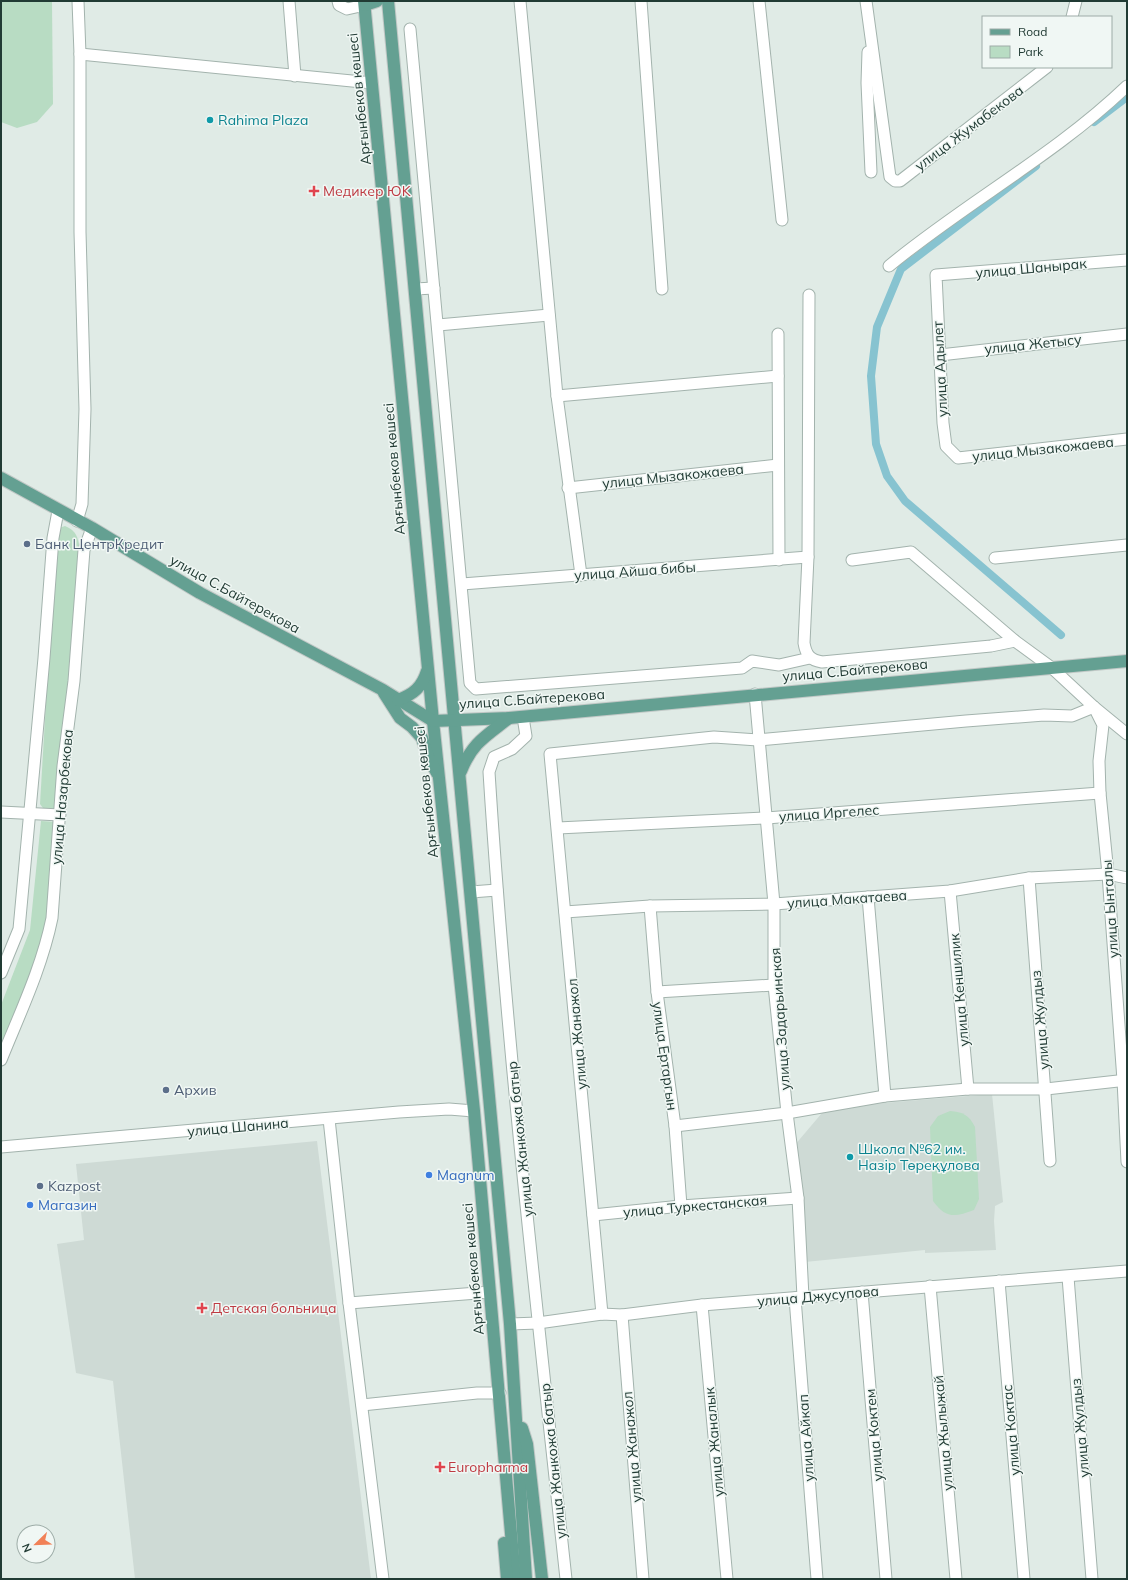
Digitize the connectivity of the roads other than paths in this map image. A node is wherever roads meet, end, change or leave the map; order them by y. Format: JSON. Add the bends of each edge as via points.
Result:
{"nodes":[{"id":1,"x":289,"y":1,"type":"edge"},
{"id":2,"x":338,"y":1,"type":"edge"},
{"id":3,"x":377,"y":1,"type":"edge"},
{"id":4,"x":388,"y":1,"type":"edge"},
{"id":5,"x":520,"y":1,"type":"edge"},
{"id":6,"x":640,"y":1,"type":"edge"},
{"id":7,"x":759,"y":1,"type":"edge"},
{"id":8,"x":866,"y":1,"type":"edge"},
{"id":9,"x":1076,"y":1,"type":"edge"},
{"id":10,"x":80,"y":3,"type":"edge"},
{"id":11,"x":365,"y":3,"type":"edge"},
{"id":12,"x":1072,"y":16,"type":"edge"},
{"id":13,"x":869,"y":20,"type":"junction"},
{"id":14,"x":410,"y":29,"type":"dead end"},
{"id":15,"x":80,"y":54,"type":"junction"},
{"id":16,"x":1046,"y":68,"type":"edge"},
{"id":17,"x":295,"y":76,"type":"junction"},
{"id":18,"x":372,"y":83,"type":"junction"},
{"id":19,"x":1127,"y":86,"type":"edge"},
{"id":20,"x":871,"y":172,"type":"dead end"},
{"id":21,"x":782,"y":220,"type":"dead end"},
{"id":22,"x":1127,"y":260,"type":"edge"},
{"id":23,"x":888,"y":266,"type":"dead end"},
{"id":24,"x":936,"y":275,"type":"joint"},
{"id":25,"x":434,"y":288,"type":"junction"},
{"id":26,"x":415,"y":289,"type":"junction"},
{"id":27,"x":662,"y":289,"type":"dead end"},
{"id":28,"x":809,"y":295,"type":"dead end"},
{"id":29,"x":549,"y":315,"type":"junction"},
{"id":30,"x":438,"y":325,"type":"junction"},
{"id":31,"x":778,"y":334,"type":"dead end"},
{"id":32,"x":1127,"y":334,"type":"edge"},
{"id":33,"x":940,"y":354,"type":"junction"},
{"id":34,"x":778,"y":376,"type":"junction"},
{"id":35,"x":556,"y":396,"type":"junction"},
{"id":36,"x":1127,"y":439,"type":"edge"},
{"id":37,"x":958,"y":458,"type":"joint"},
{"id":38,"x":778,"y":465,"type":"junction"},
{"id":39,"x":1,"y":478,"type":"edge"},
{"id":40,"x":568,"y":488,"type":"junction"},
{"id":41,"x":58,"y":511,"type":"junction"},
{"id":42,"x":78,"y":520,"type":"junction"},
{"id":43,"x":92,"y":528,"type":"junction"},
{"id":44,"x":1127,"y":545,"type":"edge"},
{"id":45,"x":808,"y":557,"type":"junction"},
{"id":46,"x":995,"y":558,"type":"dead end"},
{"id":47,"x":779,"y":560,"type":"junction"},
{"id":48,"x":852,"y":560,"type":"dead end"},
{"id":49,"x":581,"y":575,"type":"junction"},
{"id":50,"x":462,"y":584,"type":"junction"},
{"id":51,"x":1015,"y":641,"type":"junction"},
{"id":52,"x":810,"y":658,"type":"junction"},
{"id":53,"x":1127,"y":661,"type":"edge"},
{"id":54,"x":428,"y":666,"type":"junction"},
{"id":55,"x":1052,"y":668,"type":"junction"},
{"id":56,"x":382,"y":690,"type":"junction"},
{"id":57,"x":755,"y":694,"type":"junction"},
{"id":58,"x":398,"y":700,"type":"junction"},
{"id":59,"x":1094,"y":707,"type":"junction"},
{"id":60,"x":523,"y":717,"type":"junction"},
{"id":61,"x":509,"y":718,"type":"junction"},
{"id":62,"x":455,"y":720,"type":"junction"},
{"id":63,"x":433,"y":721,"type":"junction"},
{"id":64,"x":1127,"y":734,"type":"edge"},
{"id":65,"x":758,"y":740,"type":"junction"},
{"id":66,"x":460,"y":772,"type":"junction"},
{"id":67,"x":439,"y":775,"type":"junction"},
{"id":68,"x":1100,"y":793,"type":"junction"},
{"id":69,"x":1,"y":812,"type":"edge"},
{"id":70,"x":28,"y":812,"type":"junction"},
{"id":71,"x":60,"y":815,"type":"junction"},
{"id":72,"x":766,"y":818,"type":"junction"},
{"id":73,"x":558,"y":828,"type":"junction"},
{"id":74,"x":1108,"y":874,"type":"junction"},
{"id":75,"x":1028,"y":878,"type":"junction"},
{"id":76,"x":1127,"y":878,"type":"edge"},
{"id":77,"x":496,"y":890,"type":"junction"},
{"id":78,"x":950,"y":891,"type":"junction"},
{"id":79,"x":471,"y":892,"type":"junction"},
{"id":80,"x":868,"y":897,"type":"junction"},
{"id":81,"x":774,"y":904,"type":"junction"},
{"id":82,"x":650,"y":906,"type":"junction"},
{"id":83,"x":565,"y":912,"type":"junction"},
{"id":84,"x":1,"y":973,"type":"edge"},
{"id":85,"x":774,"y":985,"type":"junction"},
{"id":86,"x":657,"y":992,"type":"junction"},
{"id":87,"x":1,"y":1060,"type":"edge"},
{"id":88,"x":1125,"y":1080,"type":"edge"},
{"id":89,"x":1046,"y":1088,"type":"junction"},
{"id":90,"x":968,"y":1089,"type":"junction"},
{"id":91,"x":885,"y":1096,"type":"junction"},
{"id":92,"x":474,"y":1111,"type":"junction"},
{"id":93,"x":787,"y":1113,"type":"junction"},
{"id":94,"x":329,"y":1119,"type":"junction"},
{"id":95,"x":675,"y":1126,"type":"junction"},
{"id":96,"x":1,"y":1147,"type":"edge"},
{"id":97,"x":1050,"y":1161,"type":"dead end"},
{"id":98,"x":1127,"y":1162,"type":"edge"},
{"id":99,"x":798,"y":1198,"type":"junction"},
{"id":100,"x":681,"y":1206,"type":"junction"},
{"id":101,"x":593,"y":1215,"type":"junction"},
{"id":102,"x":1127,"y":1271,"type":"edge"},
{"id":103,"x":1068,"y":1277,"type":"junction"},
{"id":104,"x":999,"y":1281,"type":"junction"},
{"id":105,"x":930,"y":1286,"type":"junction"},
{"id":106,"x":490,"y":1292,"type":"junction"},
{"id":107,"x":862,"y":1292,"type":"junction"},
{"id":108,"x":799,"y":1297,"type":"junction"},
{"id":109,"x":349,"y":1303,"type":"junction"},
{"id":110,"x":702,"y":1305,"type":"junction"},
{"id":111,"x":602,"y":1314,"type":"junction"},
{"id":112,"x":622,"y":1315,"type":"junction"},
{"id":113,"x":538,"y":1323,"type":"junction"},
{"id":114,"x":510,"y":1324,"type":"junction"},
{"id":115,"x":500,"y":1393,"type":"junction"},
{"id":116,"x":362,"y":1405,"type":"junction"},
{"id":117,"x":516,"y":1410,"type":"junction"},
{"id":118,"x":501,"y":1414,"type":"junction"},
{"id":119,"x":383,"y":1579,"type":"edge"},
{"id":120,"x":507,"y":1579,"type":"edge"},
{"id":121,"x":515,"y":1579,"type":"edge"},
{"id":122,"x":526,"y":1579,"type":"edge"},
{"id":123,"x":542,"y":1579,"type":"edge"},
{"id":124,"x":566,"y":1579,"type":"edge"},
{"id":125,"x":643,"y":1579,"type":"edge"},
{"id":126,"x":727,"y":1579,"type":"edge"},
{"id":127,"x":817,"y":1579,"type":"edge"},
{"id":128,"x":886,"y":1579,"type":"edge"},
{"id":129,"x":956,"y":1579,"type":"edge"},
{"id":130,"x":1024,"y":1579,"type":"edge"},
{"id":131,"x":1092,"y":1579,"type":"edge"}],
"edges":[{"from":1,"to":17,"type":"street"},
{"from":2,"to":11,"type":"street","via":[[339,5],[347,9]]},
{"from":3,"to":11,"type":"main road"},
{"from":4,"to":26,"type":"main road"},
{"from":5,"to":29,"type":"street"},
{"from":6,"to":27,"type":"street"},
{"from":7,"to":21,"type":"street"},
{"from":8,"to":13,"type":"street"},
{"from":9,"to":12,"type":"street"},
{"from":10,"to":15,"type":"street"},
{"from":11,"to":18,"type":"main road","name":"Арғынбеков көшесі"},
{"from":13,"to":16,"type":"street","name":"улица Жумабекова","via":[[890,177],[895,181],[900,181]]},
{"from":13,"to":20,"type":"street","via":[[867,83]]},
{"from":14,"to":25,"type":"street"},
{"from":15,"to":17,"type":"street"},
{"from":15,"to":42,"type":"street","via":[[80,232],[85,440],[82,504]]},
{"from":17,"to":18,"type":"street"},
{"from":18,"to":54,"type":"main road","name":"Арғынбеков көшесі"},
{"from":19,"to":23,"type":"street","via":[[1076,130],[924,237]]},
{"from":22,"to":24,"type":"street","name":"улица Шанырак"},
{"from":24,"to":33,"type":"street","name":"улица Адылет"},
{"from":25,"to":26,"type":"street"},
{"from":25,"to":30,"type":"street"},
{"from":26,"to":62,"type":"main road"},
{"from":28,"to":45,"type":"street"},
{"from":29,"to":30,"type":"street"},
{"from":29,"to":35,"type":"street"},
{"from":30,"to":50,"type":"street"},
{"from":31,"to":34,"type":"street"},
{"from":32,"to":33,"type":"street","name":"улица Жетысу"},
{"from":33,"to":37,"type":"street","name":"улица Адылет","via":[[946,446]]},
{"from":34,"to":35,"type":"street"},
{"from":34,"to":38,"type":"street"},
{"from":35,"to":40,"type":"street"},
{"from":36,"to":37,"type":"street","name":"улица Мызакожаева"},
{"from":38,"to":40,"type":"street","name":"улица Мызакожаева"},
{"from":38,"to":47,"type":"street"},
{"from":39,"to":41,"type":"main road","name":"улица С.Байтерекова"},
{"from":40,"to":49,"type":"street"},
{"from":41,"to":42,"type":"main road","name":"улица С.Байтерекова"},
{"from":41,"to":70,"type":"street","via":[[53,538]]},
{"from":42,"to":43,"type":"main road","name":"улица С.Байтерекова"},
{"from":43,"to":56,"type":"main road","name":"улица С.Байтерекова","via":[[212,600]]},
{"from":43,"to":71,"type":"street","name":"улица Назарбекова","via":[[84,550]]},
{"from":44,"to":46,"type":"street"},
{"from":45,"to":47,"type":"street","name":"улица Айша бибы"},
{"from":45,"to":52,"type":"street","via":[[804,643]]},
{"from":47,"to":49,"type":"street","name":"улица Айша бибы"},
{"from":48,"to":51,"type":"street","via":[[911,552]]},
{"from":49,"to":50,"type":"street","name":"улица Айша бибы"},
{"from":50,"to":52,"type":"street","via":[[470,683],[476,689],[742,668],[752,661],[779,665]]},
{"from":51,"to":52,"type":"street","via":[[991,646],[822,662]]},
{"from":51,"to":55,"type":"street"},
{"from":53,"to":55,"type":"main road","name":"улица С.Байтерекова"},
{"from":54,"to":58,"type":"main road","via":[[420,687]]},
{"from":54,"to":63,"type":"main road","name":"Арғынбеков көшесі"},
{"from":55,"to":57,"type":"main road","name":"улица С.Байтерекова"},
{"from":55,"to":59,"type":"street"},
{"from":56,"to":58,"type":"main road","name":"улица С.Байтерекова"},
{"from":56,"to":67,"type":"main road","via":[[400,718],[422,738],[430,762]]},
{"from":57,"to":60,"type":"main road","name":"улица С.Байтерекова"},
{"from":57,"to":65,"type":"street","name":"улица Задарьинская"},
{"from":58,"to":63,"type":"main road","name":"улица С.Байтерекова"},
{"from":59,"to":64,"type":"street"},
{"from":59,"to":65,"type":"street","via":[[1072,716],[1044,715]]},
{"from":59,"to":68,"type":"street","name":"улица Ынталы","via":[[1103,725]]},
{"from":60,"to":61,"type":"main road","name":"улица С.Байтерекова"},
{"from":60,"to":77,"type":"street","name":"улица Жанкожа батыр","via":[[526,736],[512,749],[494,757],[489,772]]},
{"from":61,"to":62,"type":"main road","name":"улица С.Байтерекова"},
{"from":61,"to":66,"type":"main road","via":[[476,744],[466,757]]},
{"from":62,"to":63,"type":"main road","name":"улица С.Байтерекова"},
{"from":62,"to":66,"type":"main road"},
{"from":63,"to":67,"type":"main road","name":"Арғынбеков көшесі"},
{"from":65,"to":72,"type":"street","name":"улица Задарьинская"},
{"from":65,"to":73,"type":"street","name":"улица Жанажол","via":[[714,737],[550,754]]},
{"from":66,"to":79,"type":"main road"},
{"from":67,"to":92,"type":"main road","name":"Арғынбеков көшесі"},
{"from":68,"to":72,"type":"street","name":"улица Иргелес"},
{"from":68,"to":74,"type":"street","name":"улица Ынталы"},
{"from":69,"to":70,"type":"street"},
{"from":70,"to":71,"type":"street"},
{"from":70,"to":84,"type":"street","via":[[19,929]]},
{"from":71,"to":87,"type":"street","name":"улица Назарбекова","via":[[52,918],[48,938]]},
{"from":72,"to":73,"type":"street","name":"улица Иргелес"},
{"from":72,"to":81,"type":"street","name":"улица Задарьинская"},
{"from":73,"to":83,"type":"street","name":"улица Жанажол"},
{"from":74,"to":75,"type":"street","name":"улица Макатаева"},
{"from":74,"to":76,"type":"street","name":"улица Макатаева"},
{"from":74,"to":88,"type":"street","name":"улица Ынталы"},
{"from":75,"to":78,"type":"street","name":"улица Макатаева"},
{"from":75,"to":89,"type":"street","name":"улица Жулдыз"},
{"from":77,"to":79,"type":"street"},
{"from":77,"to":113,"type":"street","name":"улица Жанкожа батыр"},
{"from":78,"to":80,"type":"street","name":"улица Макатаева"},
{"from":78,"to":90,"type":"street","name":"улица Кеншилик"},
{"from":79,"to":114,"type":"main road"},
{"from":80,"to":81,"type":"street","name":"улица Макатаева"},
{"from":80,"to":91,"type":"street"},
{"from":81,"to":82,"type":"street","name":"улица Макатаева"},
{"from":81,"to":85,"type":"street","name":"улица Задарьинская"},
{"from":82,"to":83,"type":"street","name":"улица Макатаева"},
{"from":82,"to":86,"type":"street","name":"улица Ертаргын"},
{"from":83,"to":101,"type":"street","name":"улица Жанажол"},
{"from":85,"to":86,"type":"street"},
{"from":85,"to":93,"type":"street","name":"улица Задарьинская"},
{"from":86,"to":95,"type":"street","name":"улица Ертаргын"},
{"from":88,"to":89,"type":"street"},
{"from":88,"to":98,"type":"street","name":"улица Ынталы"},
{"from":89,"to":90,"type":"street"},
{"from":89,"to":97,"type":"street","name":"улица Жулдыз"},
{"from":90,"to":91,"type":"street"},
{"from":91,"to":93,"type":"street"},
{"from":92,"to":94,"type":"street","name":"улица Шанина","via":[[399,1112]]},
{"from":92,"to":106,"type":"main road","name":"Арғынбеков көшесі"},
{"from":93,"to":95,"type":"street"},
{"from":93,"to":99,"type":"street","name":"улица Задарьинская"},
{"from":94,"to":96,"type":"street","name":"улица Шанина"},
{"from":94,"to":109,"type":"street"},
{"from":95,"to":100,"type":"street","name":"улица Ертаргын"},
{"from":99,"to":100,"type":"street","name":"улица Туркестанская"},
{"from":99,"to":108,"type":"street","name":"улица Задарьинская"},
{"from":100,"to":101,"type":"street","name":"улица Туркестанская"},
{"from":101,"to":111,"type":"street","name":"улица Жанажол"},
{"from":102,"to":103,"type":"street","name":"улица Джусупова"},
{"from":103,"to":104,"type":"street","name":"улица Джусупова"},
{"from":103,"to":131,"type":"street","name":"улица Жулдыз"},
{"from":104,"to":105,"type":"street","name":"улица Джусупова"},
{"from":104,"to":130,"type":"street","name":"улица Коктас"},
{"from":105,"to":107,"type":"street","name":"улица Джусупова"},
{"from":105,"to":129,"type":"street","name":"улица Жылыжай"},
{"from":106,"to":109,"type":"street"},
{"from":106,"to":115,"type":"main road","name":"Арғынбеков көшесі"},
{"from":107,"to":108,"type":"street","name":"улица Джусупова"},
{"from":107,"to":128,"type":"street","name":"улица Коктем"},
{"from":108,"to":110,"type":"street","name":"улица Джусупова"},
{"from":108,"to":127,"type":"street","name":"улица Айкап"},
{"from":109,"to":116,"type":"street"},
{"from":110,"to":112,"type":"street","name":"улица Джусупова"},
{"from":110,"to":126,"type":"street","name":"улица Жаналык"},
{"from":111,"to":112,"type":"street","name":"улица Джусупова"},
{"from":111,"to":113,"type":"street","name":"улица Джусупова"},
{"from":112,"to":125,"type":"street","name":"улица Жанажол"},
{"from":113,"to":114,"type":"street","name":"улица Джусупова"},
{"from":113,"to":124,"type":"street","name":"улица Жанкожа батыр"},
{"from":114,"to":117,"type":"main road"},
{"from":115,"to":116,"type":"street"},
{"from":115,"to":118,"type":"main road","name":"Арғынбеков көшесі"},
{"from":116,"to":119,"type":"street"},
{"from":117,"to":122,"type":"main road"},
{"from":117,"to":123,"type":"main road","via":[[527,1444]]},
{"from":118,"to":120,"type":"main road","via":[[499,1482]]},
{"from":118,"to":121,"type":"main road","name":"Арғынбеков көшесі"}]}
